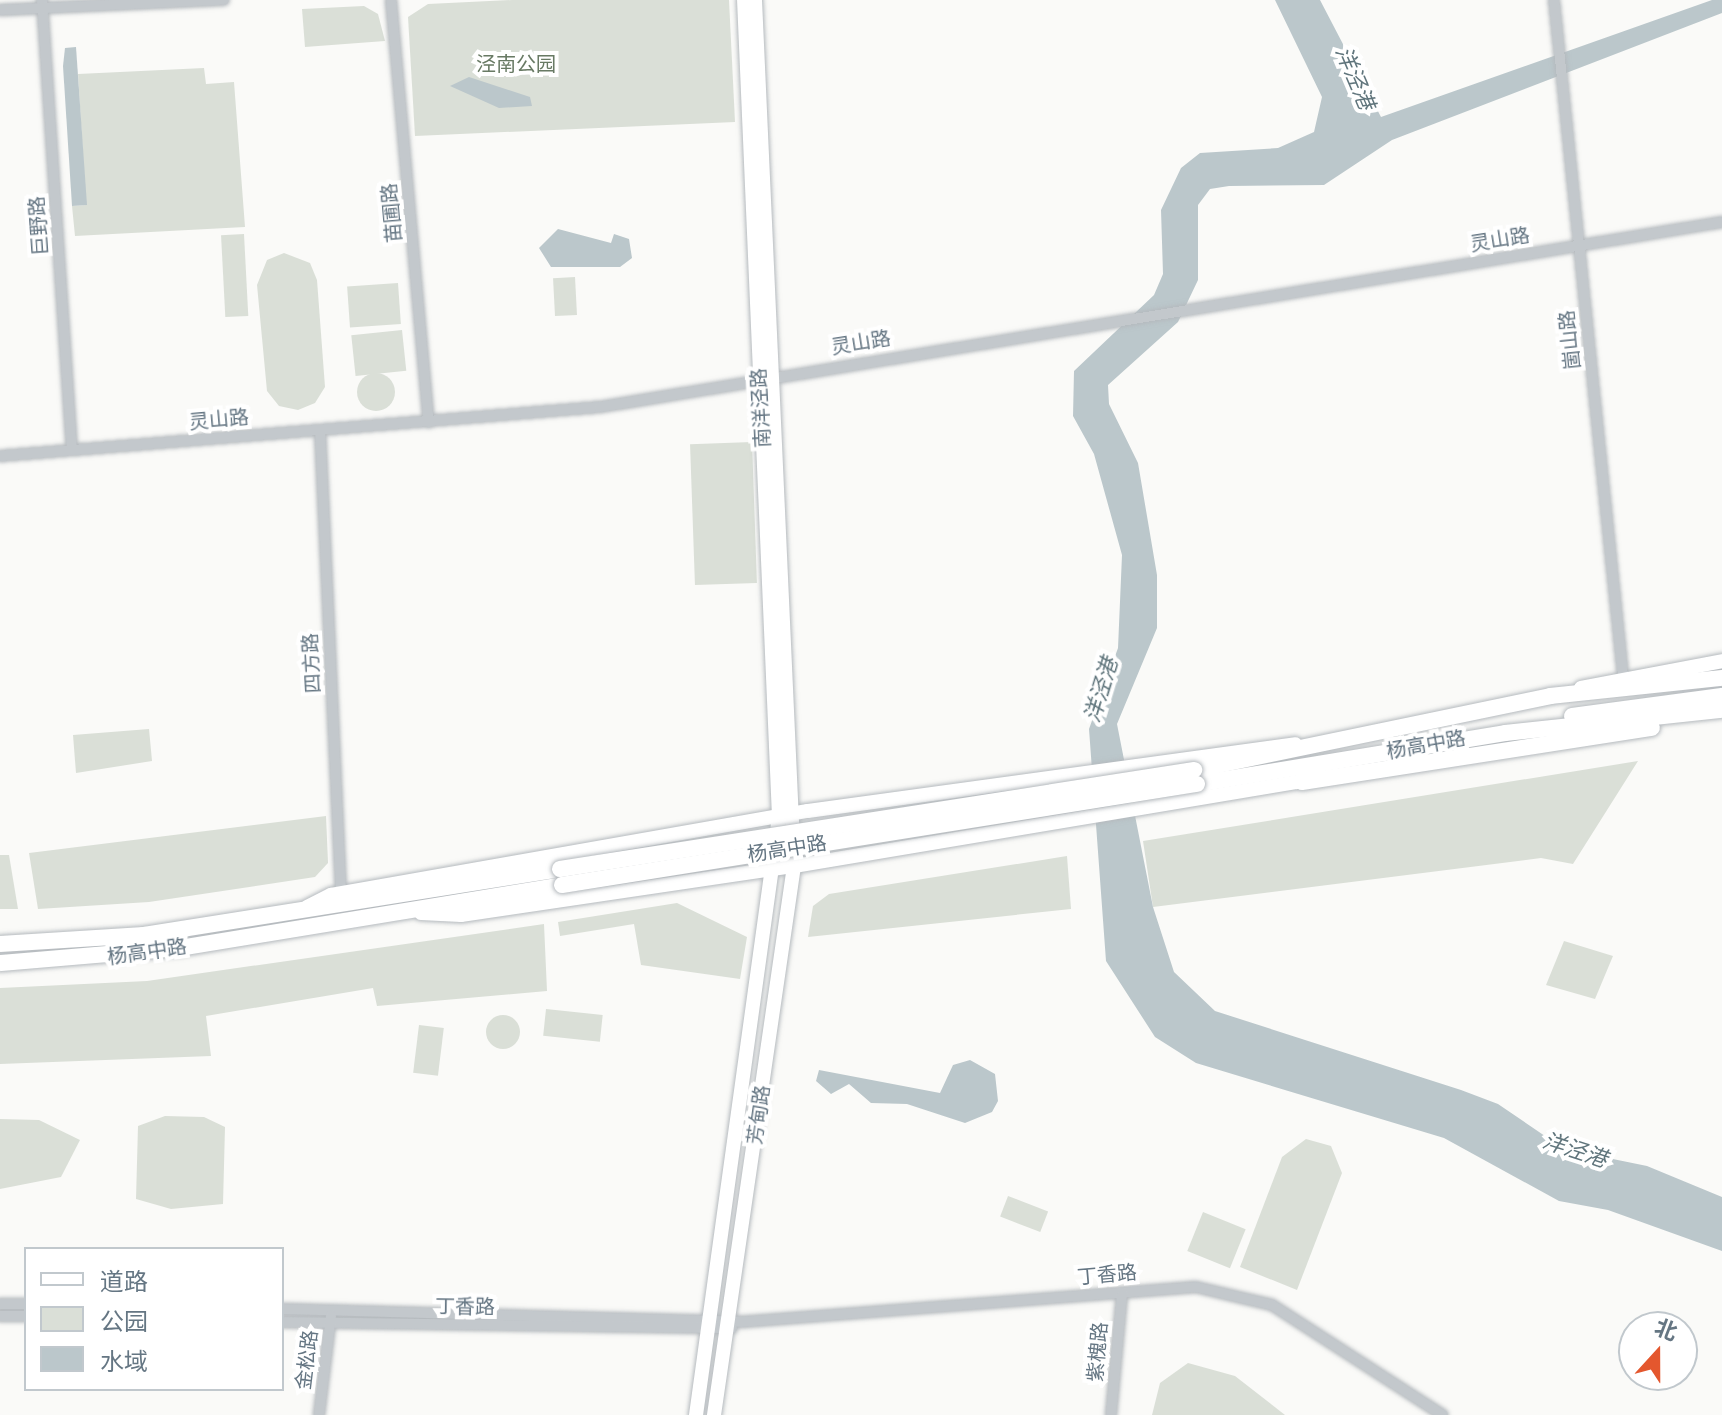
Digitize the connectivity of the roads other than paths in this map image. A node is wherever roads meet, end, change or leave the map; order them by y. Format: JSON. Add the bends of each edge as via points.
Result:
{"nodes":[{"id":1,"x":224,"y":0,"type":"edge"},
{"id":2,"x":391,"y":0,"type":"edge"},
{"id":3,"x":744,"y":0,"type":"edge"},
{"id":4,"x":755,"y":0,"type":"edge"},
{"id":5,"x":1554,"y":0,"type":"edge"},
{"id":6,"x":42,"y":4,"type":"edge"},
{"id":7,"x":0,"y":10,"type":"edge"},
{"id":8,"x":1722,"y":222,"type":"edge"},
{"id":9,"x":1578,"y":246,"type":"junction"},
{"id":10,"x":766,"y":377,"type":"junction"},
{"id":11,"x":429,"y":422,"type":"junction"},
{"id":12,"x":320,"y":430,"type":"junction"},
{"id":13,"x":72,"y":450,"type":"junction"},
{"id":14,"x":0,"y":456,"type":"edge"},
{"id":15,"x":1722,"y":661,"type":"edge"},
{"id":16,"x":1623,"y":676,"type":"junction"},
{"id":17,"x":1722,"y":678,"type":"edge"},
{"id":18,"x":1550,"y":696,"type":"junction"},
{"id":19,"x":1722,"y":696,"type":"edge"},
{"id":20,"x":1722,"y":710,"type":"edge"},
{"id":21,"x":1722,"y":719,"type":"edge"},
{"id":22,"x":1572,"y":726,"type":"junction"},
{"id":23,"x":1505,"y":733,"type":"junction"},
{"id":24,"x":1348,"y":743,"type":"junction"},
{"id":25,"x":1196,"y":777,"type":"junction"},
{"id":26,"x":1302,"y":782,"type":"junction"},
{"id":27,"x":795,"y":813,"type":"junction"},
{"id":28,"x":779,"y":817,"type":"junction"},
{"id":29,"x":794,"y":866,"type":"junction"},
{"id":30,"x":771,"y":869,"type":"junction"},
{"id":31,"x":561,"y":877,"type":"junction"},
{"id":32,"x":341,"y":893,"type":"junction"},
{"id":33,"x":301,"y":911,"type":"junction"},
{"id":34,"x":401,"y":912,"type":"junction"},
{"id":35,"x":0,"y":944,"type":"edge"},
{"id":36,"x":0,"y":963,"type":"edge"},
{"id":37,"x":1122,"y":1293,"type":"junction"},
{"id":38,"x":0,"y":1304,"type":"edge"},
{"id":39,"x":24,"y":1304,"type":"edge"},
{"id":40,"x":284,"y":1309,"type":"edge"},
{"id":41,"x":331,"y":1310,"type":"junction"},
{"id":42,"x":0,"y":1316,"type":"edge"},
{"id":43,"x":24,"y":1316,"type":"edge"},
{"id":44,"x":284,"y":1322,"type":"edge"},
{"id":45,"x":330,"y":1323,"type":"junction"},
{"id":46,"x":708,"y":1324,"type":"junction"},
{"id":47,"x":732,"y":1324,"type":"junction"},
{"id":48,"x":319,"y":1415,"type":"edge"},
{"id":49,"x":696,"y":1415,"type":"edge"},
{"id":50,"x":714,"y":1415,"type":"edge"},
{"id":51,"x":1111,"y":1415,"type":"edge"},
{"id":52,"x":1443,"y":1415,"type":"edge"}],
"edges":[{"from":1,"to":6,"type":"street"},
{"from":2,"to":11,"type":"street","name":"苗圃路"},
{"from":3,"to":10,"type":"main road","name":"南洋泾路"},
{"from":4,"to":10,"type":"main road","name":"南洋泾路"},
{"from":5,"to":9,"type":"street","name":"崮山路"},
{"from":6,"to":7,"type":"street"},
{"from":6,"to":13,"type":"street","name":"巨野路"},
{"from":8,"to":9,"type":"street","name":"灵山路"},
{"from":9,"to":10,"type":"street","name":"灵山路"},
{"from":9,"to":16,"type":"street","name":"崮山路"},
{"from":10,"to":11,"type":"street","name":"灵山路","via":[[600,407]]},
{"from":10,"to":27,"type":"main road","name":"南洋泾路"},
{"from":10,"to":28,"type":"main road","name":"南洋泾路"},
{"from":11,"to":12,"type":"street","name":"灵山路"},
{"from":12,"to":13,"type":"street","name":"灵山路"},
{"from":12,"to":32,"type":"street","name":"四方路"},
{"from":13,"to":14,"type":"street","name":"灵山路"},
{"from":15,"to":16,"type":"main road"},
{"from":16,"to":18,"type":"main road"},
{"from":17,"to":18,"type":"highway","name":"杨高中路"},
{"from":18,"to":24,"type":"highway","name":"杨高中路"},
{"from":19,"to":23,"type":"highway","via":[[1595,712]]},
{"from":20,"to":22,"type":"highway","name":"杨高中路"},
{"from":21,"to":26,"type":"highway","via":[[1534,743]]},
{"from":22,"to":23,"type":"highway","name":"杨高中路"},
{"from":22,"to":26,"type":"main road","name":"杨高中路"},
{"from":23,"to":25,"type":"highway","name":"杨高中路"},
{"from":24,"to":25,"type":"highway","name":"杨高中路"},
{"from":24,"to":27,"type":"main road","name":"杨高中路","via":[[1149,760]]},
{"from":25,"to":31,"type":"highway","name":"杨高中路","bridge":true},
{"from":26,"to":29,"type":"main road","name":"杨高中路"},
{"from":27,"to":28,"type":"main road","name":"杨高中路"},
{"from":27,"to":29,"type":"main road","name":"芳甸路"},
{"from":28,"to":30,"type":"main road","name":"芳甸路"},
{"from":28,"to":32,"type":"main road","name":"杨高中路"},
{"from":29,"to":30,"type":"main road","name":"杨高中路"},
{"from":29,"to":47,"type":"main road","name":"芳甸路"},
{"from":30,"to":34,"type":"main road","name":"杨高中路","via":[[461,915]]},
{"from":30,"to":46,"type":"main road","name":"芳甸路"},
{"from":31,"to":33,"type":"highway","name":"杨高中路"},
{"from":31,"to":34,"type":"highway","name":"杨高中路"},
{"from":32,"to":33,"type":"main road","name":"杨高中路"},
{"from":33,"to":35,"type":"highway","name":"杨高中路","via":[[144,935]]},
{"from":34,"to":36,"type":"highway","name":"杨高中路","via":[[106,958]]},
{"from":37,"to":47,"type":"street","name":"丁香路"},
{"from":37,"to":51,"type":"street","name":"紫槐路"},
{"from":37,"to":52,"type":"street","name":"丁香路","via":[[1196,1287],[1272,1305]]},
{"from":38,"to":39,"type":"street"},
{"from":40,"to":41,"type":"street","name":"丁香路"},
{"from":41,"to":45,"type":"street","name":"金松路"},
{"from":41,"to":46,"type":"street","name":"丁香路"},
{"from":42,"to":43,"type":"street"},
{"from":44,"to":45,"type":"street","name":"丁香路"},
{"from":45,"to":46,"type":"street","name":"丁香路"},
{"from":45,"to":48,"type":"street","name":"金松路"},
{"from":46,"to":47,"type":"street","name":"丁香路"},
{"from":46,"to":49,"type":"main road","name":"芳甸路"},
{"from":47,"to":50,"type":"main road","name":"芳甸路"}]}
